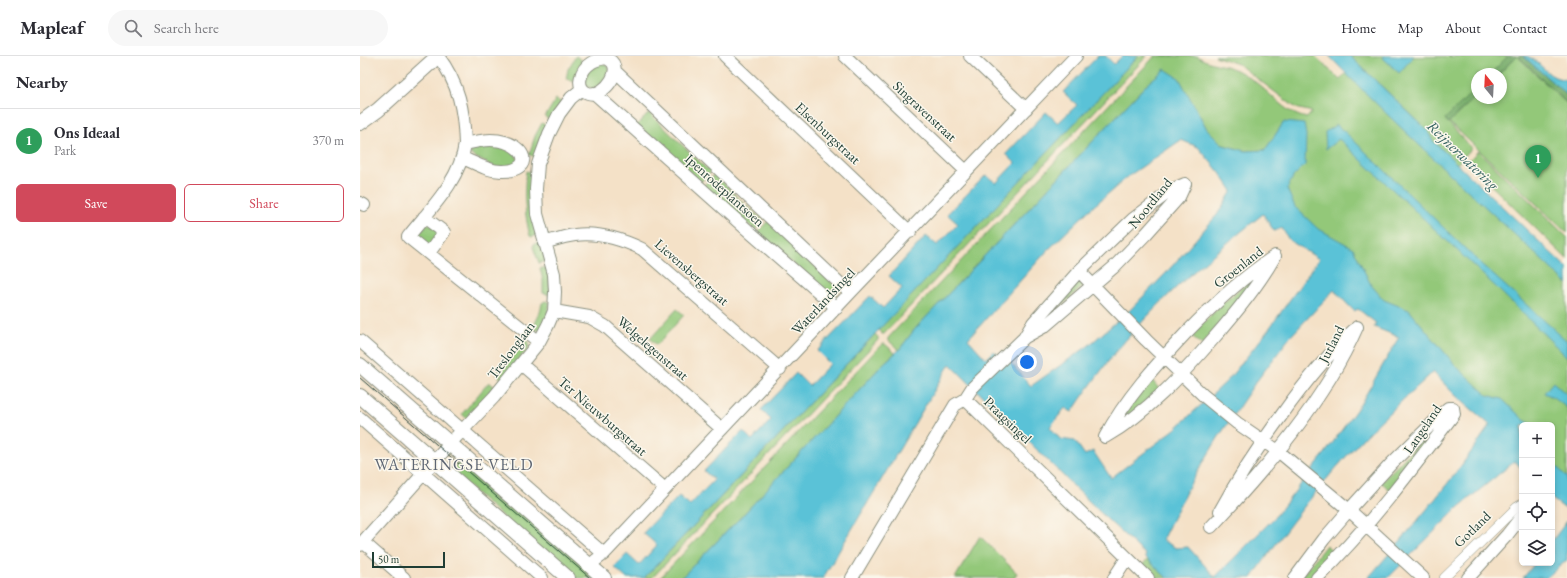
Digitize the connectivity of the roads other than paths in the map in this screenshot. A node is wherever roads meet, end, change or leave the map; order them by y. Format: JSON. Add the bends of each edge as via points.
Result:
{"nodes":[{"id":1,"x":438,"y":56,"type":"edge"},
{"id":2,"x":726,"y":56,"type":"edge"},
{"id":3,"x":845,"y":56,"type":"edge"},
{"id":4,"x":970,"y":56,"type":"edge"},
{"id":5,"x":1076,"y":56,"type":"edge"},
{"id":6,"x":611,"y":58,"type":"edge"},
{"id":7,"x":615,"y":71,"type":"junction"},
{"id":8,"x":582,"y":89,"type":"junction"},
{"id":9,"x":594,"y":93,"type":"junction"},
{"id":10,"x":1026,"y":109,"type":"junction"},
{"id":11,"x":360,"y":123,"type":"edge"},
{"id":12,"x":465,"y":144,"type":"junction"},
{"id":13,"x":463,"y":158,"type":"junction"},
{"id":14,"x":524,"y":161,"type":"junction"},
{"id":15,"x":538,"y":164,"type":"junction"},
{"id":16,"x":966,"y":171,"type":"junction"},
{"id":17,"x":424,"y":217,"type":"junction"},
{"id":18,"x":910,"y":232,"type":"junction"},
{"id":19,"x":544,"y":243,"type":"junction"},
{"id":20,"x":429,"y":253,"type":"junction"},
{"id":21,"x":1079,"y":271,"type":"junction"},
{"id":22,"x":1093,"y":285,"type":"junction"},
{"id":23,"x":850,"y":293,"type":"junction"},
{"id":24,"x":837,"y":308,"type":"junction"},
{"id":25,"x":554,"y":311,"type":"junction"},
{"id":26,"x":1024,"y":338,"type":"junction"},
{"id":27,"x":360,"y":341,"type":"edge"},
{"id":28,"x":539,"y":342,"type":"junction"},
{"id":29,"x":1164,"y":357,"type":"junction"},
{"id":30,"x":521,"y":364,"type":"junction"},
{"id":31,"x":360,"y":365,"type":"edge"},
{"id":32,"x":780,"y":369,"type":"junction"},
{"id":33,"x":1182,"y":374,"type":"junction"},
{"id":34,"x":360,"y":396,"type":"edge"},
{"id":35,"x":965,"y":399,"type":"junction"},
{"id":36,"x":360,"y":418,"type":"edge"},
{"id":37,"x":722,"y":429,"type":"junction"},
{"id":38,"x":463,"y":430,"type":"junction"},
{"id":39,"x":1263,"y":441,"type":"junction"},
{"id":40,"x":450,"y":443,"type":"junction"},
{"id":41,"x":1278,"y":451,"type":"junction"},
{"id":42,"x":434,"y":461,"type":"junction"},
{"id":43,"x":423,"y":473,"type":"junction"},
{"id":44,"x":665,"y":489,"type":"junction"},
{"id":45,"x":1519,"y":506,"type":"edge"},
{"id":46,"x":1349,"y":510,"type":"junction"},
{"id":47,"x":1519,"y":520,"type":"edge"},
{"id":48,"x":1366,"y":526,"type":"junction"},
{"id":49,"x":362,"y":543,"type":"edge"},
{"id":50,"x":604,"y":554,"type":"junction"},
{"id":51,"x":1127,"y":558,"type":"junction"},
{"id":52,"x":590,"y":566,"type":"junction"},
{"id":53,"x":404,"y":578,"type":"edge"},
{"id":54,"x":542,"y":578,"type":"edge"},
{"id":55,"x":568,"y":578,"type":"edge"},
{"id":56,"x":604,"y":578,"type":"edge"},
{"id":57,"x":852,"y":578,"type":"edge"},
{"id":58,"x":1114,"y":578,"type":"edge"},
{"id":59,"x":1148,"y":578,"type":"edge"},
{"id":60,"x":1295,"y":578,"type":"edge"},
{"id":61,"x":1317,"y":578,"type":"edge"},
{"id":62,"x":1423,"y":578,"type":"edge"},
{"id":63,"x":1444,"y":578,"type":"edge"},
{"id":64,"x":1468,"y":578,"type":"edge"}],
"edges":[{"from":1,"to":11,"type":"street"},
{"from":1,"to":12,"type":"street","via":[[457,88]]},
{"from":2,"to":18,"type":"street","name":"Elsenburgstraat"},
{"from":3,"to":16,"type":"street","name":"Singravenstraat"},
{"from":4,"to":10,"type":"street"},
{"from":5,"to":10,"type":"street","name":"Waterlandsingel"},
{"from":6,"to":7,"type":"street"},
{"from":6,"to":8,"type":"street","via":[[598,59],[585,68],[581,76]]},
{"from":7,"to":9,"type":"street","via":[[613,78],[605,87]]},
{"from":7,"to":23,"type":"street","name":"Ipenrodeplantsoen"},
{"from":8,"to":9,"type":"street"},
{"from":8,"to":15,"type":"street","name":"Treslonglaan","via":[[571,98],[559,114]]},
{"from":9,"to":24,"type":"street","name":"Ipenrodeplantsoen"},
{"from":10,"to":16,"type":"street","name":"Waterlandsingel"},
{"from":12,"to":13,"type":"street"},
{"from":12,"to":14,"type":"street","via":[[490,140],[504,142],[517,148],[524,155]]},
{"from":13,"to":14,"type":"street","via":[[487,169],[501,172],[515,169]]},
{"from":13,"to":17,"type":"street","via":[[444,192]]},
{"from":14,"to":15,"type":"street"},
{"from":15,"to":19,"type":"street","name":"Treslonglaan","via":[[537,214]]},
{"from":16,"to":18,"type":"street","name":"Waterlandsingel"},
{"from":17,"to":20,"type":"street","via":[[444,232]]},
{"from":17,"to":20,"type":"street","via":[[408,236]]},
{"from":18,"to":23,"type":"street","name":"Waterlandsingel"},
{"from":19,"to":25,"type":"street","name":"Treslonglaan","via":[[554,274]]},
{"from":19,"to":32,"type":"street","name":"Lievensbergstraat","via":[[576,235],[599,235],[624,240],[642,249]]},
{"from":20,"to":28,"type":"street"},
{"from":21,"to":22,"type":"street"},
{"from":21,"to":22,"type":"street","name":"Noordland","via":[[1133,219],[1173,189],[1185,184],[1178,197],[1146,234]]},
{"from":21,"to":26,"type":"street","name":"Noordland","via":[[1033,323]]},
{"from":22,"to":26,"type":"street","name":"Noordland","via":[[1045,326]]},
{"from":22,"to":29,"type":"street"},
{"from":23,"to":24,"type":"street","name":"Waterlandsingel"},
{"from":24,"to":32,"type":"street","name":"Waterlandsingel"},
{"from":25,"to":28,"type":"street","name":"Treslonglaan"},
{"from":25,"to":37,"type":"street","name":"Welgelegenstraat","via":[[589,317],[605,326]]},
{"from":26,"to":35,"type":"street","name":"Noordland","via":[[972,388]]},
{"from":27,"to":38,"type":"street"},
{"from":28,"to":30,"type":"street","name":"Treslonglaan"},
{"from":29,"to":33,"type":"street"},
{"from":29,"to":33,"type":"street","name":"Groenland","via":[[1123,407],[1105,437],[1124,426]]},
{"from":29,"to":33,"type":"street","name":"Groenland","via":[[1204,314],[1251,272],[1275,256],[1261,281]]},
{"from":30,"to":38,"type":"street","name":"Treslonglaan"},
{"from":30,"to":44,"type":"street","name":"Ter Nieuwburgstraat"},
{"from":31,"to":40,"type":"street"},
{"from":32,"to":37,"type":"street","name":"Waterlandsingel"},
{"from":33,"to":39,"type":"street","via":[[1204,396]]},
{"from":34,"to":42,"type":"street"},
{"from":35,"to":51,"type":"street","name":"Praagsingel"},
{"from":35,"to":57,"type":"street","name":"Praagsingel","via":[[955,405]]},
{"from":36,"to":43,"type":"street"},
{"from":37,"to":44,"type":"street","name":"Waterlandsingel"},
{"from":38,"to":40,"type":"street","name":"Treslonglaan"},
{"from":38,"to":50,"type":"street"},
{"from":39,"to":41,"type":"street"},
{"from":39,"to":41,"type":"street","name":"Jutland","via":[[1211,527]]},
{"from":39,"to":41,"type":"street","name":"Jutland","via":[[1303,386],[1337,346],[1358,327],[1346,352],[1317,398]]},
{"from":40,"to":42,"type":"street","name":"Treslonglaan"},
{"from":40,"to":52,"type":"street"},
{"from":41,"to":46,"type":"street"},
{"from":42,"to":43,"type":"street","name":"Treslonglaan"},
{"from":42,"to":55,"type":"street"},
{"from":43,"to":49,"type":"street","name":"Treslonglaan"},
{"from":43,"to":54,"type":"street"},
{"from":44,"to":50,"type":"street","name":"Waterlandsingel"},
{"from":45,"to":63,"type":"street","name":"Gotland"},
{"from":46,"to":48,"type":"street"},
{"from":46,"to":48,"type":"street","name":"Langeland","via":[[1448,408],[1453,408],[1454,414]]},
{"from":46,"to":60,"type":"street","name":"Langeland"},
{"from":47,"to":64,"type":"street","name":"Gotland"},
{"from":48,"to":61,"type":"street","name":"Langeland"},
{"from":48,"to":62,"type":"street"},
{"from":49,"to":53,"type":"street"},
{"from":50,"to":52,"type":"street","name":"Waterlandsingel"},
{"from":51,"to":58,"type":"street"},
{"from":51,"to":59,"type":"street","name":"Praagsingel"},
{"from":52,"to":56,"type":"street"}]}
